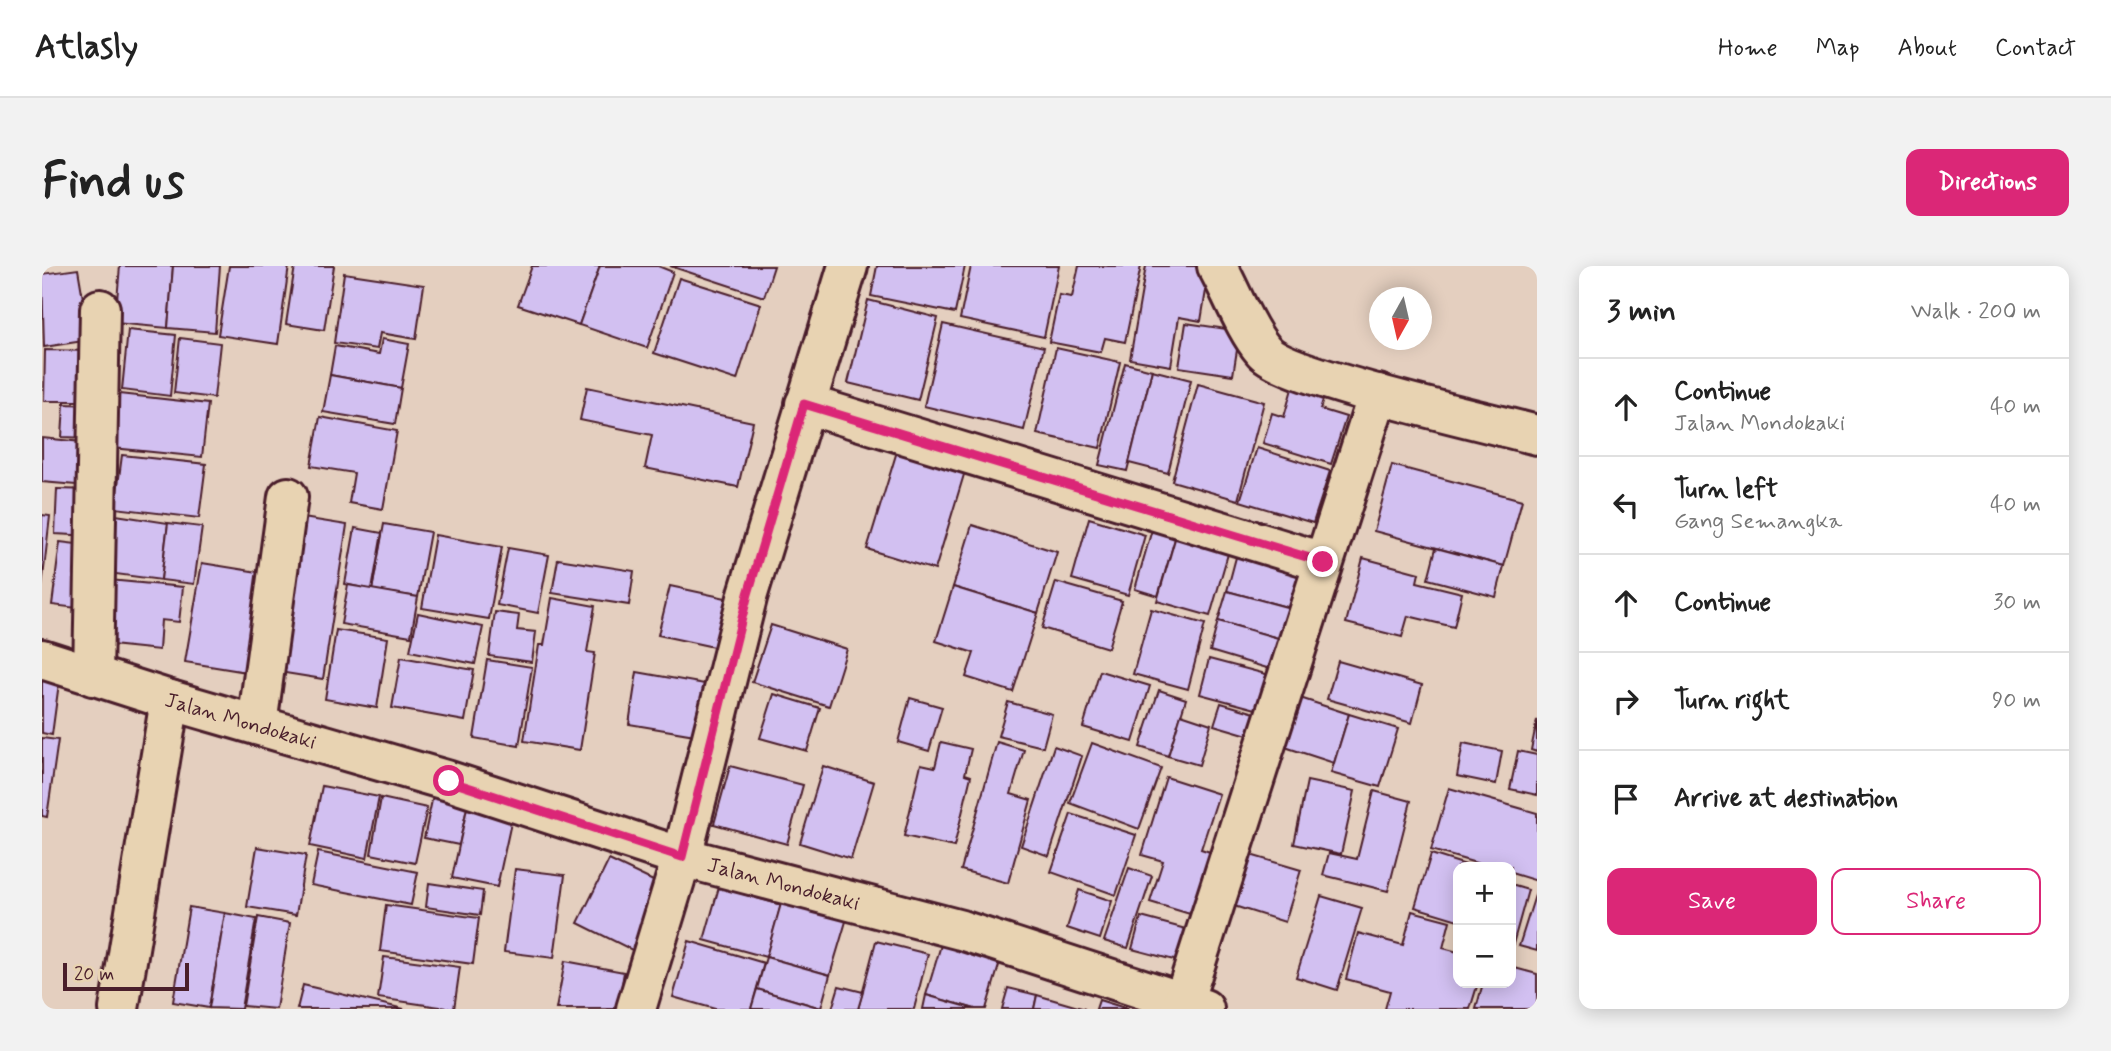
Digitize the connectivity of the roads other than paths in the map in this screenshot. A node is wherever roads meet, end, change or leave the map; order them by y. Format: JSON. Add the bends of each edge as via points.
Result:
{"nodes":[{"id":1,"x":848,"y":266,"type":"edge"},
{"id":2,"x":1217,"y":266,"type":"edge"},
{"id":3,"x":100,"y":309,"type":"dead end"},
{"id":4,"x":1378,"y":394,"type":"junction"},
{"id":5,"x":804,"y":404,"type":"junction"},
{"id":6,"x":1537,"y":435,"type":"edge"},
{"id":7,"x":288,"y":497,"type":"dead end"},
{"id":8,"x":1323,"y":562,"type":"junction"},
{"id":9,"x":42,"y":659,"type":"edge"},
{"id":10,"x":93,"y":676,"type":"junction"},
{"id":11,"x":170,"y":700,"type":"junction"},
{"id":12,"x":257,"y":725,"type":"junction"},
{"id":13,"x":682,"y":857,"type":"junction"},
{"id":14,"x":1190,"y":1007,"type":"edge"},
{"id":15,"x":119,"y":1009,"type":"edge"},
{"id":16,"x":636,"y":1009,"type":"edge"}],
"edges":[{"from":1,"to":5,"type":"street"},
{"from":2,"to":4,"type":"street","via":[[1264,352],[1284,365]]},
{"from":3,"to":10,"type":"street"},
{"from":4,"to":6,"type":"street"},
{"from":4,"to":8,"type":"street"},
{"from":5,"to":8,"type":"street"},
{"from":5,"to":13,"type":"street","via":[[748,594]]},
{"from":7,"to":12,"type":"street"},
{"from":8,"to":14,"type":"street"},
{"from":9,"to":10,"type":"street","name":"Jalan Mondokaki"},
{"from":10,"to":11,"type":"street","name":"Jalan Mondokaki"},
{"from":11,"to":12,"type":"street","name":"Jalan Mondokaki"},
{"from":11,"to":15,"type":"street"},
{"from":12,"to":13,"type":"street","name":"Jalan Mondokaki"},
{"from":13,"to":14,"type":"street","name":"Jalan Mondokaki","via":[[961,930]]},
{"from":13,"to":16,"type":"street"}]}
